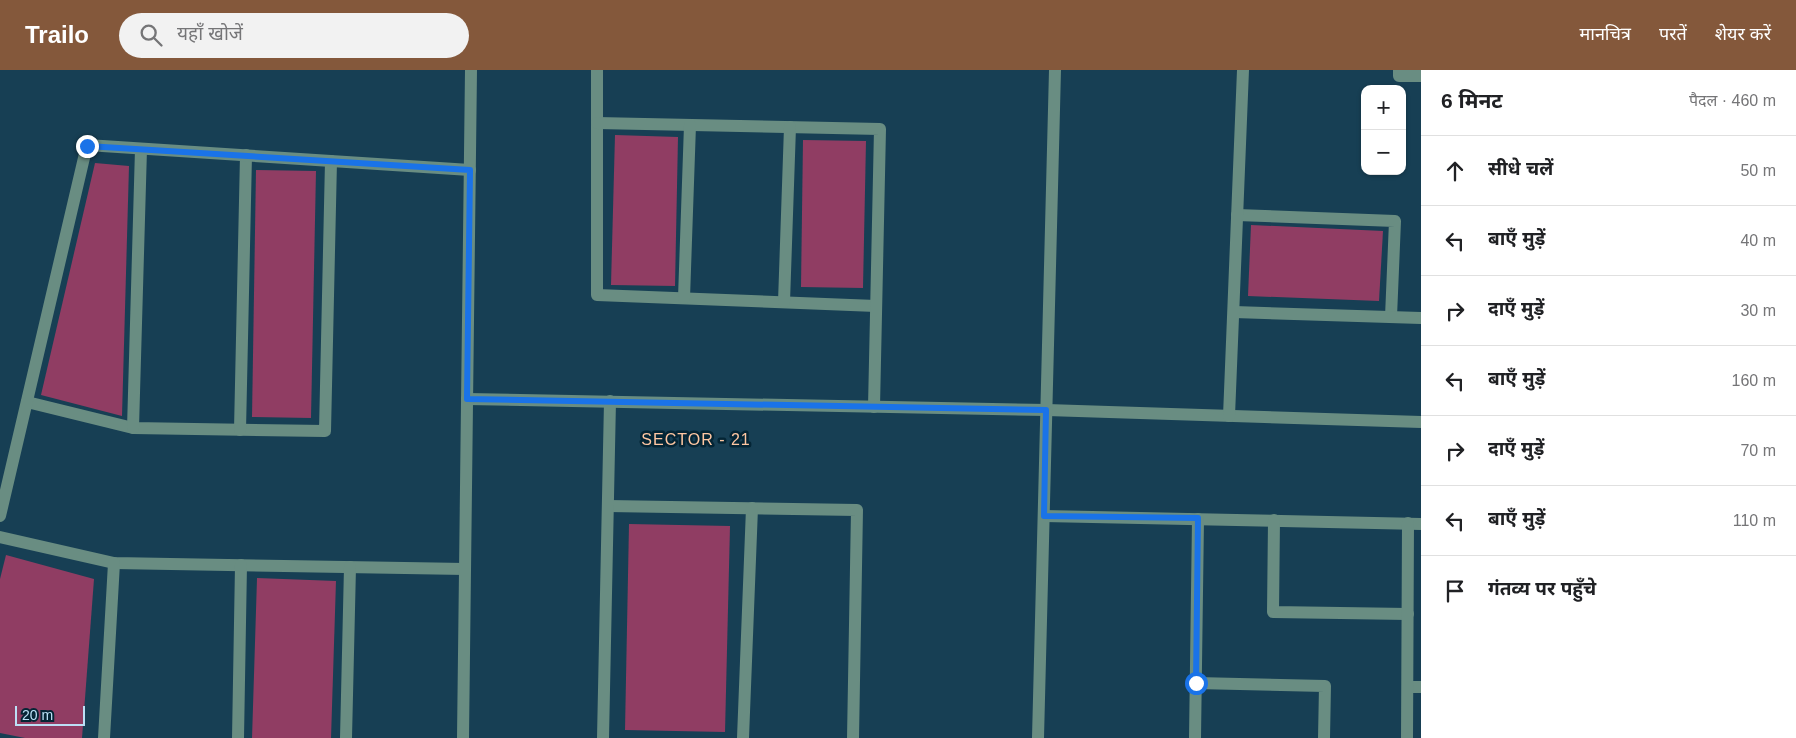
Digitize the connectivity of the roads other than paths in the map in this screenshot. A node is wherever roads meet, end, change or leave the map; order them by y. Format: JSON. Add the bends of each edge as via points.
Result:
{"nodes":[{"id":1,"x":471,"y":70,"type":"edge"},
{"id":2,"x":597,"y":70,"type":"edge"},
{"id":3,"x":1055,"y":70,"type":"edge"},
{"id":4,"x":1243,"y":70,"type":"edge"},
{"id":5,"x":1399,"y":70,"type":"edge"},
{"id":6,"x":1421,"y":76,"type":"edge"},
{"id":7,"x":597,"y":123,"type":"junction"},
{"id":8,"x":690,"y":125,"type":"junction"},
{"id":9,"x":790,"y":127,"type":"junction"},
{"id":10,"x":141,"y":149,"type":"junction"},
{"id":11,"x":246,"y":156,"type":"junction"},
{"id":12,"x":331,"y":161,"type":"junction"},
{"id":13,"x":470,"y":170,"type":"junction"},
{"id":14,"x":1237,"y":215,"type":"junction"},
{"id":15,"x":684,"y":298,"type":"junction"},
{"id":16,"x":784,"y":302,"type":"junction"},
{"id":17,"x":876,"y":306,"type":"junction"},
{"id":18,"x":1234,"y":312,"type":"junction"},
{"id":19,"x":1391,"y":318,"type":"junction"},
{"id":20,"x":1421,"y":318,"type":"edge"},
{"id":21,"x":467,"y":399,"type":"junction"},
{"id":22,"x":610,"y":401,"type":"junction"},
{"id":23,"x":27,"y":402,"type":"junction"},
{"id":24,"x":874,"y":406,"type":"junction"},
{"id":25,"x":1046,"y":410,"type":"junction"},
{"id":26,"x":1229,"y":416,"type":"junction"},
{"id":27,"x":1421,"y":422,"type":"edge"},
{"id":28,"x":133,"y":428,"type":"junction"},
{"id":29,"x":240,"y":430,"type":"junction"},
{"id":30,"x":608,"y":506,"type":"junction"},
{"id":31,"x":752,"y":508,"type":"junction"},
{"id":32,"x":0,"y":516,"type":"edge"},
{"id":33,"x":1044,"y":516,"type":"junction"},
{"id":34,"x":1198,"y":518,"type":"junction"},
{"id":35,"x":1274,"y":520,"type":"junction"},
{"id":36,"x":1415,"y":523,"type":"edge"},
{"id":37,"x":0,"y":537,"type":"edge"},
{"id":38,"x":114,"y":563,"type":"junction"},
{"id":39,"x":241,"y":565,"type":"junction"},
{"id":40,"x":350,"y":567,"type":"junction"},
{"id":41,"x":465,"y":569,"type":"junction"},
{"id":42,"x":1408,"y":614,"type":"junction"},
{"id":43,"x":1196,"y":683,"type":"junction"},
{"id":44,"x":1408,"y":687,"type":"junction"},
{"id":45,"x":1421,"y":687,"type":"edge"},
{"id":46,"x":104,"y":738,"type":"edge"},
{"id":47,"x":238,"y":738,"type":"edge"},
{"id":48,"x":346,"y":738,"type":"edge"},
{"id":49,"x":463,"y":738,"type":"edge"},
{"id":50,"x":603,"y":738,"type":"edge"},
{"id":51,"x":743,"y":738,"type":"edge"},
{"id":52,"x":853,"y":738,"type":"edge"},
{"id":53,"x":1038,"y":738,"type":"edge"},
{"id":54,"x":1195,"y":738,"type":"edge"},
{"id":55,"x":1324,"y":738,"type":"edge"},
{"id":56,"x":1407,"y":738,"type":"edge"}],
"edges":[{"from":1,"to":13,"type":"street"},
{"from":2,"to":7,"type":"street"},
{"from":3,"to":25,"type":"street"},
{"from":4,"to":14,"type":"street"},
{"from":5,"to":6,"type":"street","via":[[1399,76]]},
{"from":7,"to":8,"type":"street"},
{"from":7,"to":15,"type":"street","via":[[598,295]]},
{"from":8,"to":9,"type":"street"},
{"from":8,"to":15,"type":"street"},
{"from":9,"to":16,"type":"street"},
{"from":9,"to":17,"type":"street","via":[[880,129]]},
{"from":10,"to":11,"type":"street"},
{"from":10,"to":23,"type":"street","via":[[87,146]]},
{"from":10,"to":28,"type":"street"},
{"from":11,"to":12,"type":"street"},
{"from":11,"to":29,"type":"street"},
{"from":12,"to":13,"type":"street"},
{"from":12,"to":29,"type":"street","via":[[325,431]]},
{"from":13,"to":21,"type":"street"},
{"from":14,"to":18,"type":"street"},
{"from":14,"to":19,"type":"street","via":[[1395,221]]},
{"from":15,"to":16,"type":"street"},
{"from":16,"to":17,"type":"street"},
{"from":17,"to":24,"type":"street"},
{"from":18,"to":19,"type":"street"},
{"from":18,"to":26,"type":"street"},
{"from":19,"to":20,"type":"street"},
{"from":21,"to":22,"type":"street"},
{"from":21,"to":41,"type":"street"},
{"from":22,"to":24,"type":"street"},
{"from":22,"to":30,"type":"street"},
{"from":23,"to":28,"type":"street"},
{"from":23,"to":32,"type":"street"},
{"from":24,"to":25,"type":"street"},
{"from":25,"to":26,"type":"street"},
{"from":25,"to":33,"type":"street"},
{"from":26,"to":27,"type":"street"},
{"from":28,"to":29,"type":"street"},
{"from":30,"to":31,"type":"street"},
{"from":30,"to":50,"type":"street"},
{"from":31,"to":51,"type":"street"},
{"from":31,"to":52,"type":"street","via":[[857,510]]},
{"from":33,"to":34,"type":"street"},
{"from":33,"to":53,"type":"street"},
{"from":34,"to":35,"type":"street"},
{"from":34,"to":43,"type":"street"},
{"from":35,"to":36,"type":"street"},
{"from":35,"to":42,"type":"street","via":[[1273,612]]},
{"from":36,"to":42,"type":"street"},
{"from":37,"to":38,"type":"street"},
{"from":38,"to":39,"type":"street"},
{"from":38,"to":46,"type":"street"},
{"from":39,"to":40,"type":"street"},
{"from":39,"to":47,"type":"street"},
{"from":40,"to":41,"type":"street"},
{"from":40,"to":48,"type":"street"},
{"from":41,"to":49,"type":"street"},
{"from":42,"to":44,"type":"street"},
{"from":43,"to":54,"type":"street"},
{"from":43,"to":55,"type":"street","via":[[1325,686]]},
{"from":44,"to":45,"type":"street"},
{"from":44,"to":56,"type":"street"}]}
